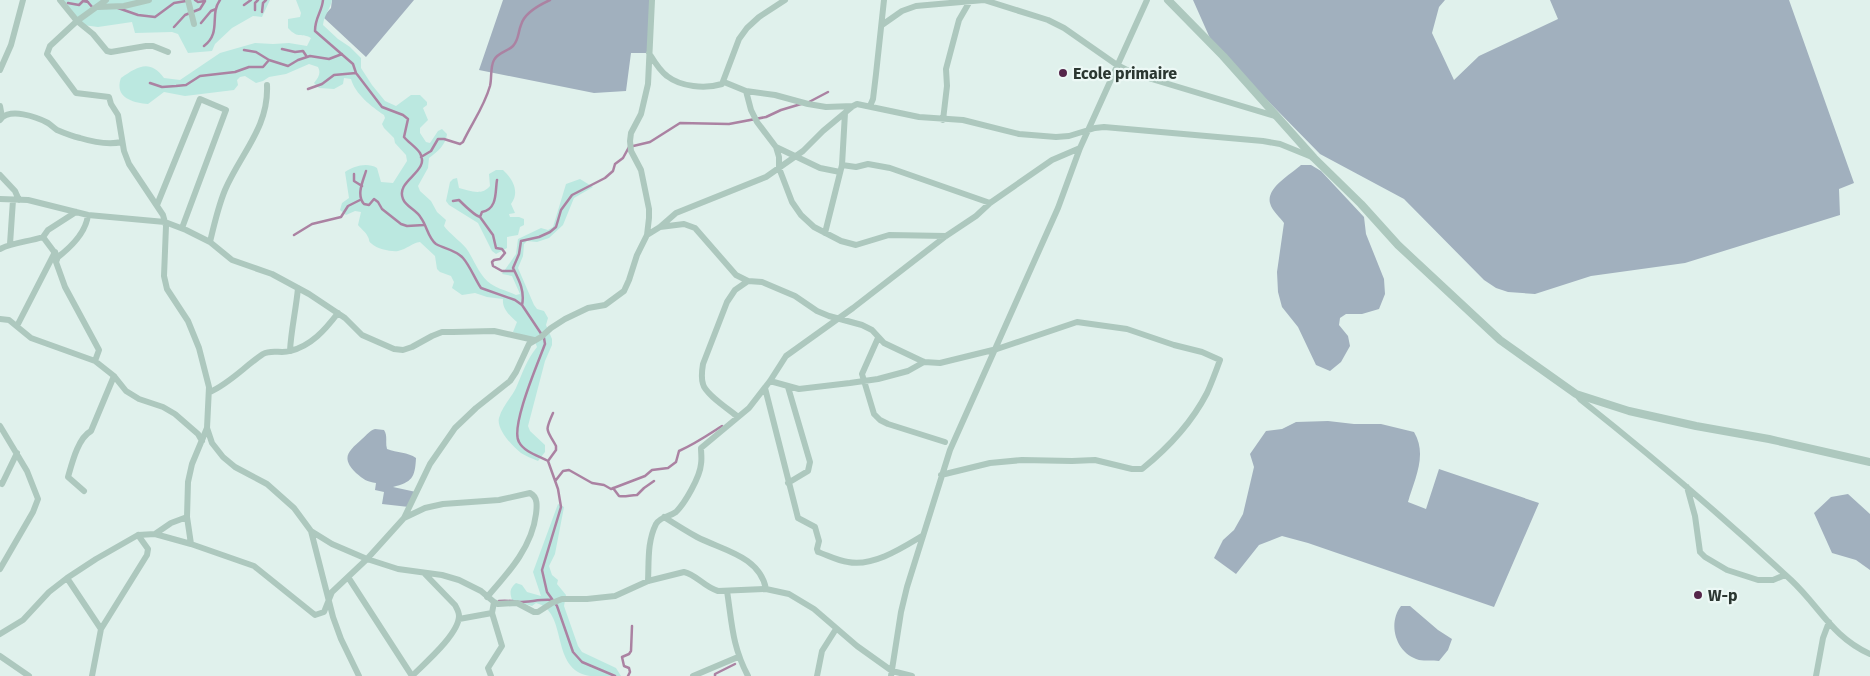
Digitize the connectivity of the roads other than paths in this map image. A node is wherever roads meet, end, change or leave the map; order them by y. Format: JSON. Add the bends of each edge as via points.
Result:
{"nodes":[{"id":1,"x":24,"y":0,"type":"edge"},
{"id":2,"x":60,"y":0,"type":"edge"},
{"id":3,"x":106,"y":0,"type":"edge"},
{"id":4,"x":149,"y":0,"type":"edge"},
{"id":5,"x":188,"y":0,"type":"edge"},
{"id":6,"x":652,"y":0,"type":"edge"},
{"id":7,"x":785,"y":0,"type":"edge"},
{"id":8,"x":884,"y":0,"type":"edge"},
{"id":9,"x":970,"y":0,"type":"edge"},
{"id":10,"x":1146,"y":0,"type":"edge"},
{"id":11,"x":1168,"y":0,"type":"edge"},
{"id":12,"x":97,"y":7,"type":"junction"},
{"id":13,"x":77,"y":21,"type":"junction"},
{"id":14,"x":194,"y":24,"type":"dead end"},
{"id":15,"x":882,"y":25,"type":"junction"},
{"id":16,"x":168,"y":52,"type":"dead end"},
{"id":17,"x":648,"y":52,"type":"junction"},
{"id":18,"x":1117,"y":65,"type":"junction"},
{"id":19,"x":0,"y":70,"type":"edge"},
{"id":20,"x":724,"y":82,"type":"junction"},
{"id":21,"x":267,"y":85,"type":"dead end"},
{"id":22,"x":746,"y":91,"type":"junction"},
{"id":23,"x":0,"y":106,"type":"edge"},
{"id":24,"x":852,"y":106,"type":"junction"},
{"id":25,"x":870,"y":106,"type":"junction"},
{"id":26,"x":845,"y":113,"type":"junction"},
{"id":27,"x":1275,"y":116,"type":"junction"},
{"id":28,"x":1,"y":118,"type":"edge"},
{"id":29,"x":943,"y":120,"type":"junction"},
{"id":30,"x":1087,"y":131,"type":"junction"},
{"id":31,"x":122,"y":142,"type":"junction"},
{"id":32,"x":776,"y":147,"type":"junction"},
{"id":33,"x":1080,"y":148,"type":"junction"},
{"id":34,"x":796,"y":157,"type":"junction"},
{"id":35,"x":1314,"y":158,"type":"junction"},
{"id":36,"x":779,"y":168,"type":"junction"},
{"id":37,"x":841,"y":169,"type":"junction"},
{"id":38,"x":0,"y":175,"type":"edge"},
{"id":39,"x":0,"y":198,"type":"edge"},
{"id":40,"x":16,"y":200,"type":"junction"},
{"id":41,"x":990,"y":204,"type":"junction"},
{"id":42,"x":157,"y":205,"type":"junction"},
{"id":43,"x":76,"y":212,"type":"junction"},
{"id":44,"x":88,"y":215,"type":"junction"},
{"id":45,"x":165,"y":222,"type":"junction"},
{"id":46,"x":660,"y":227,"type":"junction"},
{"id":47,"x":182,"y":228,"type":"junction"},
{"id":48,"x":825,"y":233,"type":"junction"},
{"id":49,"x":647,"y":234,"type":"junction"},
{"id":50,"x":946,"y":236,"type":"junction"},
{"id":51,"x":43,"y":237,"type":"junction"},
{"id":52,"x":210,"y":242,"type":"junction"},
{"id":53,"x":10,"y":244,"type":"junction"},
{"id":54,"x":0,"y":249,"type":"edge"},
{"id":55,"x":57,"y":255,"type":"junction"},
{"id":56,"x":748,"y":281,"type":"junction"},
{"id":57,"x":298,"y":288,"type":"junction"},
{"id":58,"x":338,"y":313,"type":"junction"},
{"id":59,"x":0,"y":319,"type":"edge"},
{"id":60,"x":838,"y":319,"type":"junction"},
{"id":61,"x":17,"y":326,"type":"junction"},
{"id":62,"x":878,"y":338,"type":"junction"},
{"id":63,"x":534,"y":340,"type":"junction"},
{"id":64,"x":996,"y":348,"type":"junction"},
{"id":65,"x":290,"y":351,"type":"junction"},
{"id":66,"x":95,"y":361,"type":"junction"},
{"id":67,"x":924,"y":362,"type":"junction"},
{"id":68,"x":114,"y":376,"type":"junction"},
{"id":69,"x":770,"y":381,"type":"junction"},
{"id":70,"x":864,"y":381,"type":"junction"},
{"id":71,"x":788,"y":387,"type":"junction"},
{"id":72,"x":765,"y":388,"type":"junction"},
{"id":73,"x":210,"y":392,"type":"junction"},
{"id":74,"x":1576,"y":394,"type":"junction"},
{"id":75,"x":738,"y":417,"type":"junction"},
{"id":76,"x":0,"y":426,"type":"edge"},
{"id":77,"x":207,"y":428,"type":"junction"},
{"id":78,"x":202,"y":442,"type":"junction"},
{"id":79,"x":945,"y":442,"type":"dead end"},
{"id":80,"x":17,"y":453,"type":"junction"},
{"id":81,"x":1870,"y":462,"type":"edge"},
{"id":82,"x":942,"y":475,"type":"junction"},
{"id":83,"x":788,"y":482,"type":"junction"},
{"id":84,"x":0,"y":483,"type":"edge"},
{"id":85,"x":1687,"y":486,"type":"junction"},
{"id":86,"x":84,"y":491,"type":"dead end"},
{"id":87,"x":187,"y":517,"type":"junction"},
{"id":88,"x":664,"y":517,"type":"junction"},
{"id":89,"x":404,"y":518,"type":"junction"},
{"id":90,"x":311,"y":531,"type":"junction"},
{"id":91,"x":155,"y":534,"type":"junction"},
{"id":92,"x":138,"y":535,"type":"junction"},
{"id":93,"x":922,"y":536,"type":"junction"},
{"id":94,"x":191,"y":544,"type":"junction"},
{"id":95,"x":367,"y":559,"type":"junction"},
{"id":96,"x":0,"y":569,"type":"edge"},
{"id":97,"x":424,"y":573,"type":"junction"},
{"id":98,"x":1785,"y":575,"type":"junction"},
{"id":99,"x":348,"y":577,"type":"junction"},
{"id":100,"x":67,"y":578,"type":"junction"},
{"id":101,"x":648,"y":581,"type":"junction"},
{"id":102,"x":766,"y":589,"type":"junction"},
{"id":103,"x":727,"y":591,"type":"junction"},
{"id":104,"x":487,"y":596,"type":"junction"},
{"id":105,"x":328,"y":598,"type":"junction"},
{"id":106,"x":494,"y":602,"type":"junction"},
{"id":107,"x":492,"y":614,"type":"junction"},
{"id":108,"x":459,"y":619,"type":"junction"},
{"id":109,"x":1829,"y":622,"type":"junction"},
{"id":110,"x":836,"y":628,"type":"junction"},
{"id":111,"x":100,"y":629,"type":"junction"},
{"id":112,"x":0,"y":634,"type":"edge"},
{"id":113,"x":1870,"y":654,"type":"edge"},
{"id":114,"x":0,"y":656,"type":"edge"},
{"id":115,"x":738,"y":657,"type":"junction"},
{"id":116,"x":891,"y":673,"type":"edge"},
{"id":117,"x":29,"y":676,"type":"edge"},
{"id":118,"x":92,"y":676,"type":"edge"},
{"id":119,"x":359,"y":676,"type":"edge"},
{"id":120,"x":412,"y":676,"type":"edge"},
{"id":121,"x":491,"y":676,"type":"edge"},
{"id":122,"x":693,"y":676,"type":"edge"},
{"id":123,"x":748,"y":676,"type":"edge"},
{"id":124,"x":817,"y":676,"type":"edge"},
{"id":125,"x":912,"y":676,"type":"edge"},
{"id":126,"x":1816,"y":676,"type":"edge"}],
"edges":[{"from":1,"to":19,"type":"street"},
{"from":2,"to":13,"type":"street"},
{"from":3,"to":12,"type":"street"},
{"from":4,"to":12,"type":"street","via":[[124,6]]},
{"from":5,"to":14,"type":"street"},
{"from":6,"to":17,"type":"street"},
{"from":7,"to":20,"type":"street","via":[[747,28],[739,39]]},
{"from":8,"to":15,"type":"street"},
{"from":9,"to":15,"type":"street","via":[[912,7]]},
{"from":9,"to":18,"type":"street","via":[[984,0],[1048,20]]},
{"from":9,"to":29,"type":"street","via":[[958,20],[946,69]]},
{"from":10,"to":18,"type":"street"},
{"from":11,"to":27,"type":"street"},
{"from":12,"to":13,"type":"street"},
{"from":13,"to":16,"type":"street","via":[[109,52],[153,46]]},
{"from":13,"to":31,"type":"street","via":[[50,46],[47,56],[76,93],[109,97],[118,114]]},
{"from":15,"to":25,"type":"street"},
{"from":17,"to":20,"type":"street","via":[[660,69],[676,81],[694,86]]},
{"from":17,"to":49,"type":"street","via":[[648,84],[630,142],[649,209]]},
{"from":18,"to":27,"type":"street","via":[[1144,77]]},
{"from":18,"to":30,"type":"street"},
{"from":20,"to":22,"type":"street"},
{"from":21,"to":52,"type":"street","via":[[264,117],[225,191]]},
{"from":22,"to":24,"type":"street","via":[[826,107]]},
{"from":22,"to":32,"type":"street","via":[[757,122]]},
{"from":23,"to":28,"type":"street"},
{"from":24,"to":25,"type":"street"},
{"from":24,"to":26,"type":"street"},
{"from":25,"to":29,"type":"street"},
{"from":26,"to":34,"type":"street"},
{"from":26,"to":37,"type":"street"},
{"from":27,"to":35,"type":"street"},
{"from":28,"to":31,"type":"street","via":[[11,113],[37,118],[57,130],[81,138]]},
{"from":29,"to":30,"type":"street","via":[[963,120],[1019,134],[1056,137]]},
{"from":30,"to":33,"type":"street"},
{"from":30,"to":35,"type":"street","via":[[1104,127],[1263,141],[1280,144]]},
{"from":31,"to":42,"type":"street","via":[[129,164]]},
{"from":32,"to":34,"type":"street"},
{"from":32,"to":36,"type":"street"},
{"from":33,"to":41,"type":"street","via":[[1052,160]]},
{"from":33,"to":64,"type":"street","via":[[1058,208]]},
{"from":34,"to":36,"type":"street"},
{"from":34,"to":37,"type":"street","via":[[820,168]]},
{"from":35,"to":74,"type":"street","via":[[1477,321]]},
{"from":36,"to":46,"type":"street","via":[[766,177],[676,213]]},
{"from":36,"to":48,"type":"street","via":[[792,202],[814,227]]},
{"from":37,"to":41,"type":"street","via":[[868,164],[890,168]]},
{"from":37,"to":48,"type":"street"},
{"from":38,"to":40,"type":"street","via":[[15,191]]},
{"from":39,"to":40,"type":"street"},
{"from":40,"to":43,"type":"street"},
{"from":40,"to":53,"type":"street"},
{"from":41,"to":50,"type":"street"},
{"from":42,"to":45,"type":"street"},
{"from":42,"to":47,"type":"street","via":[[200,99],[226,110]]},
{"from":43,"to":44,"type":"street"},
{"from":43,"to":51,"type":"street","via":[[48,230]]},
{"from":44,"to":45,"type":"street"},
{"from":44,"to":55,"type":"street","via":[[87,225],[69,248]]},
{"from":45,"to":47,"type":"street"},
{"from":45,"to":73,"type":"street","via":[[164,276],[167,289],[188,321],[199,348]]},
{"from":46,"to":49,"type":"street"},
{"from":46,"to":56,"type":"street","via":[[684,224],[695,228],[736,275]]},
{"from":47,"to":52,"type":"street"},
{"from":48,"to":50,"type":"street","via":[[856,245],[888,235]]},
{"from":49,"to":63,"type":"street","via":[[624,291],[604,305],[588,308],[565,320]]},
{"from":50,"to":60,"type":"street"},
{"from":51,"to":53,"type":"street"},
{"from":51,"to":55,"type":"street"},
{"from":52,"to":57,"type":"street","via":[[232,260],[272,274]]},
{"from":53,"to":54,"type":"street"},
{"from":55,"to":61,"type":"street"},
{"from":55,"to":66,"type":"street","via":[[56,262],[65,287],[99,350]]},
{"from":56,"to":60,"type":"street","via":[[762,282]]},
{"from":56,"to":75,"type":"street","via":[[735,290],[727,302],[702,369],[706,391]]},
{"from":57,"to":58,"type":"street"},
{"from":57,"to":65,"type":"street"},
{"from":58,"to":63,"type":"street","via":[[362,335],[394,349],[412,348],[442,332],[494,331]]},
{"from":58,"to":65,"type":"street","via":[[318,336]]},
{"from":59,"to":61,"type":"street","via":[[9,320]]},
{"from":60,"to":62,"type":"street","via":[[862,325]]},
{"from":60,"to":69,"type":"street","via":[[786,356]]},
{"from":61,"to":66,"type":"street","via":[[31,338]]},
{"from":62,"to":67,"type":"street","via":[[884,344]]},
{"from":62,"to":70,"type":"street","via":[[862,374]]},
{"from":63,"to":89,"type":"street","via":[[510,381],[455,428],[430,464]]},
{"from":64,"to":67,"type":"street","via":[[940,363]]},
{"from":64,"to":82,"type":"street"},
{"from":64,"to":82,"type":"street","via":[[1076,322],[1127,329],[1220,360],[1193,417],[1142,469],[1095,460],[1022,460],[990,463]]},
{"from":65,"to":73,"type":"street","via":[[266,352]]},
{"from":66,"to":68,"type":"street"},
{"from":67,"to":70,"type":"street","via":[[908,371]]},
{"from":68,"to":78,"type":"street","via":[[126,392],[175,414],[198,434]]},
{"from":68,"to":86,"type":"street","via":[[68,476]]},
{"from":69,"to":71,"type":"street"},
{"from":69,"to":72,"type":"street"},
{"from":70,"to":71,"type":"street","via":[[799,389]]},
{"from":70,"to":79,"type":"street","via":[[874,414],[880,420]]},
{"from":71,"to":83,"type":"street","via":[[810,462],[808,471]]},
{"from":72,"to":75,"type":"street"},
{"from":72,"to":83,"type":"street"},
{"from":73,"to":77,"type":"street"},
{"from":74,"to":81,"type":"street","via":[[1629,411]]},
{"from":74,"to":85,"type":"street"},
{"from":75,"to":88,"type":"street","via":[[701,448],[702,462],[692,488],[677,510]]},
{"from":76,"to":80,"type":"street"},
{"from":77,"to":78,"type":"street"},
{"from":77,"to":90,"type":"street","via":[[212,444],[222,458],[267,484],[294,508]]},
{"from":78,"to":87,"type":"street","via":[[188,482]]},
{"from":80,"to":84,"type":"street"},
{"from":80,"to":96,"type":"street","via":[[38,498]]},
{"from":82,"to":93,"type":"street"},
{"from":83,"to":93,"type":"street","via":[[798,518],[816,530],[818,552],[849,563],[875,560]]},
{"from":85,"to":98,"type":"street"},
{"from":85,"to":98,"type":"street","via":[[1700,552],[1705,557],[1727,570],[1758,580],[1773,580]]},
{"from":87,"to":91,"type":"street"},
{"from":87,"to":94,"type":"street"},
{"from":88,"to":101,"type":"street","via":[[656,524],[649,544]]},
{"from":88,"to":102,"type":"street","via":[[748,561],[762,576]]},
{"from":89,"to":95,"type":"street"},
{"from":89,"to":104,"type":"street","via":[[443,504],[533,494],[537,510],[532,533],[521,555]]},
{"from":90,"to":95,"type":"street","via":[[339,548]]},
{"from":90,"to":105,"type":"street"},
{"from":91,"to":92,"type":"street"},
{"from":91,"to":94,"type":"street"},
{"from":92,"to":100,"type":"street"},
{"from":92,"to":111,"type":"street","via":[[148,549],[147,555]]},
{"from":93,"to":116,"type":"street","via":[[901,612]]},
{"from":94,"to":105,"type":"street","via":[[254,566],[316,615],[326,609]]},
{"from":95,"to":97,"type":"street"},
{"from":95,"to":99,"type":"street"},
{"from":97,"to":104,"type":"street","via":[[459,580]]},
{"from":97,"to":108,"type":"street","via":[[455,606]]},
{"from":98,"to":109,"type":"street"},
{"from":99,"to":105,"type":"street"},
{"from":99,"to":120,"type":"street"},
{"from":100,"to":111,"type":"street"},
{"from":100,"to":112,"type":"street","via":[[23,620]]},
{"from":101,"to":103,"type":"street","via":[[684,572],[711,589]]},
{"from":101,"to":106,"type":"street","via":[[615,596],[562,599],[538,612],[517,603]]},
{"from":102,"to":103,"type":"street"},
{"from":102,"to":110,"type":"street","via":[[789,594]]},
{"from":103,"to":115,"type":"street"},
{"from":104,"to":106,"type":"street"},
{"from":105,"to":119,"type":"street","via":[[341,639]]},
{"from":106,"to":107,"type":"street"},
{"from":107,"to":108,"type":"street"},
{"from":107,"to":121,"type":"street","via":[[502,646],[488,668]]},
{"from":108,"to":120,"type":"street","via":[[450,636]]},
{"from":109,"to":113,"type":"street","via":[[1848,643]]},
{"from":109,"to":126,"type":"street"},
{"from":110,"to":116,"type":"street"},
{"from":110,"to":124,"type":"street","via":[[822,652]]},
{"from":111,"to":118,"type":"street"},
{"from":114,"to":117,"type":"street"},
{"from":115,"to":122,"type":"street"},
{"from":115,"to":123,"type":"street"},
{"from":116,"to":125,"type":"street"}]}
